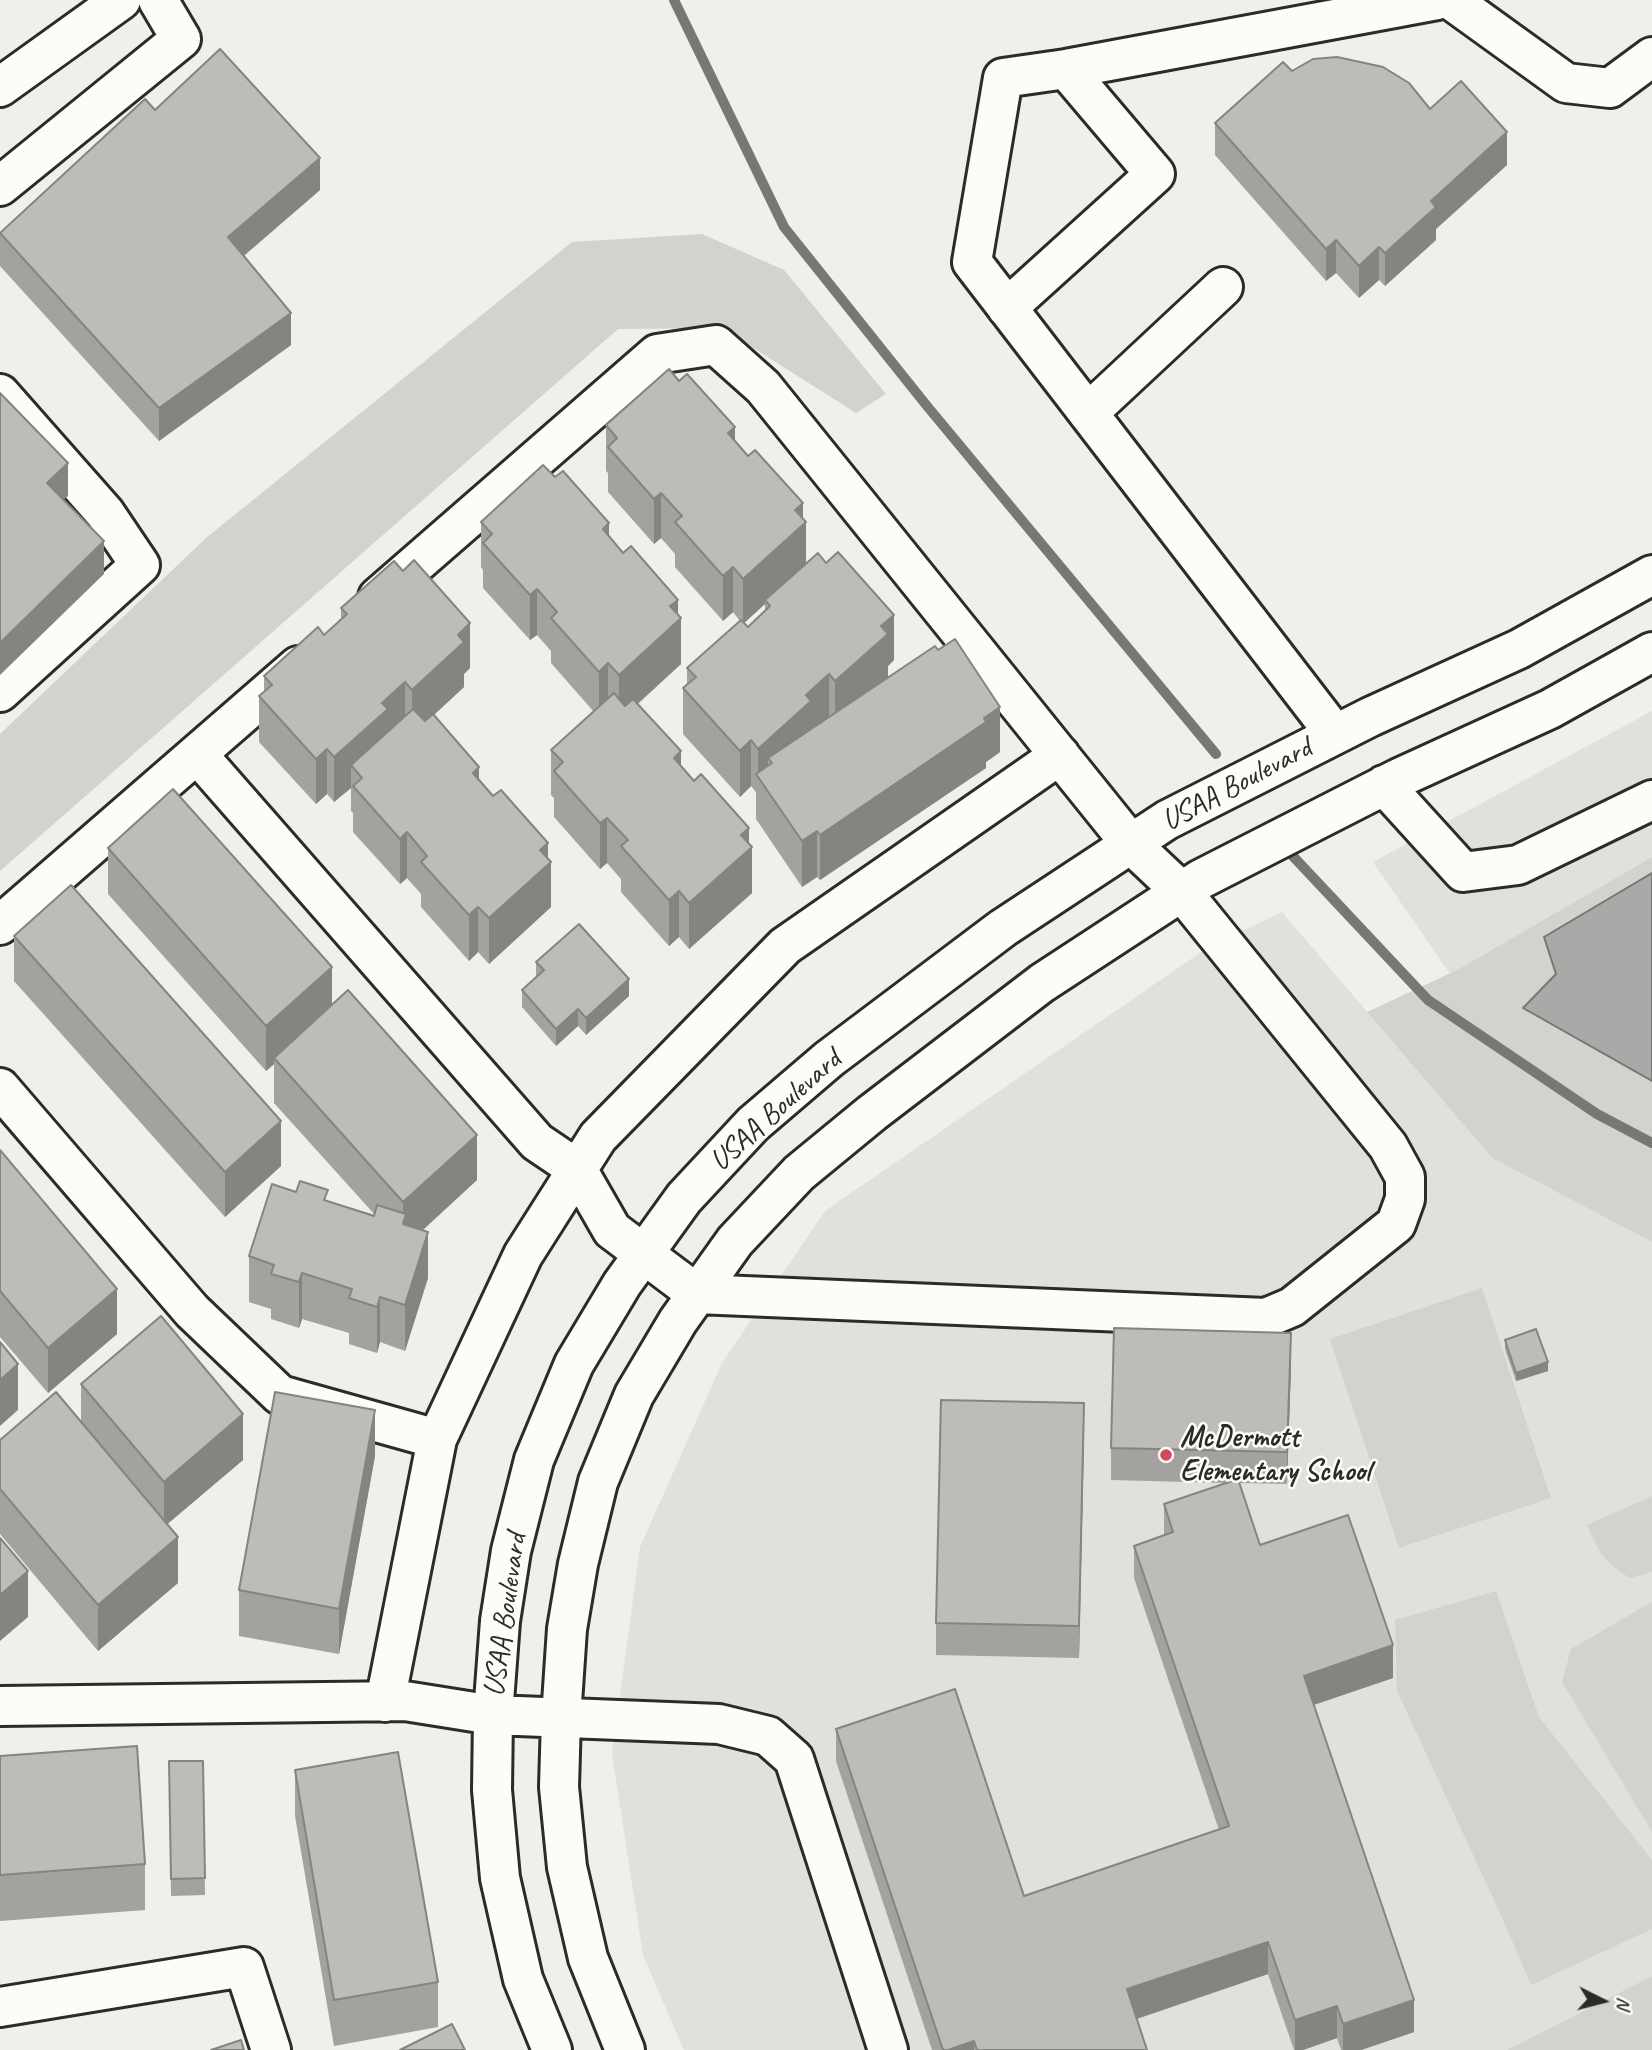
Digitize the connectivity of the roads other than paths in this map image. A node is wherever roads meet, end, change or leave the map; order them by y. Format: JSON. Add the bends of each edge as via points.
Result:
{"nodes":[{"id":1,"x":121,"y":0,"type":"edge"},
{"id":2,"x":158,"y":0,"type":"edge"},
{"id":3,"x":1437,"y":0,"type":"edge"},
{"id":4,"x":1451,"y":0,"type":"edge"},
{"id":5,"x":1652,"y":57,"type":"edge"},
{"id":6,"x":1066,"y":69,"type":"junction"},
{"id":7,"x":0,"y":87,"type":"edge"},
{"id":8,"x":0,"y":186,"type":"edge"},
{"id":9,"x":1223,"y":287,"type":"dead end"},
{"id":10,"x":1007,"y":307,"type":"junction"},
{"id":11,"x":0,"y":394,"type":"edge"},
{"id":12,"x":1088,"y":413,"type":"junction"},
{"id":13,"x":1652,"y":575,"type":"edge"},
{"id":14,"x":354,"y":618,"type":"edge"},
{"id":15,"x":322,"y":645,"type":"edge"},
{"id":16,"x":1652,"y":652,"type":"edge"},
{"id":17,"x":0,"y":692,"type":"edge"},
{"id":18,"x":1335,"y":734,"type":"junction"},
{"id":19,"x":197,"y":754,"type":"junction"},
{"id":20,"x":1060,"y":755,"type":"junction"},
{"id":21,"x":1384,"y":785,"type":"junction"},
{"id":22,"x":1652,"y":800,"type":"edge"},
{"id":23,"x":1131,"y":844,"type":"junction"},
{"id":24,"x":1182,"y":892,"type":"junction"},
{"id":25,"x":0,"y":925,"type":"edge"},
{"id":26,"x":0,"y":1088,"type":"edge"},
{"id":27,"x":577,"y":1169,"type":"junction"},
{"id":28,"x":645,"y":1252,"type":"junction"},
{"id":29,"x":697,"y":1294,"type":"junction"},
{"id":30,"x":437,"y":1439,"type":"junction"},
{"id":31,"x":385,"y":1702,"type":"junction"},
{"id":32,"x":0,"y":1706,"type":"edge"},
{"id":33,"x":493,"y":1715,"type":"junction"},
{"id":34,"x":561,"y":1718,"type":"junction"},
{"id":35,"x":0,"y":2007,"type":"edge"},
{"id":36,"x":271,"y":2050,"type":"edge"},
{"id":37,"x":552,"y":2050,"type":"edge"},
{"id":38,"x":625,"y":2050,"type":"edge"},
{"id":39,"x":888,"y":2050,"type":"edge"}],
"edges":[{"from":1,"to":7,"type":"street"},
{"from":2,"to":8,"type":"street","via":[[181,39]]},
{"from":3,"to":6,"type":"street"},
{"from":4,"to":5,"type":"street","via":[[1566,83],[1610,88]]},
{"from":6,"to":10,"type":"street","via":[[1003,78],[972,262]]},
{"from":6,"to":10,"type":"street","via":[[1155,174]]},
{"from":9,"to":12,"type":"street"},
{"from":10,"to":12,"type":"street"},
{"from":11,"to":17,"type":"street","via":[[104,513],[140,565]]},
{"from":12,"to":18,"type":"street"},
{"from":13,"to":18,"type":"street","name":"USAA Boulevard","via":[[1519,649]]},
{"from":14,"to":20,"type":"street","via":[[657,354],[716,345],[763,387]]},
{"from":15,"to":19,"type":"street"},
{"from":16,"to":21,"type":"street","name":"USAA Boulevard","via":[[1550,709]]},
{"from":18,"to":23,"type":"street","name":"USAA Boulevard","via":[[1167,820]]},
{"from":19,"to":25,"type":"street"},
{"from":19,"to":27,"type":"street","via":[[537,1142]]},
{"from":20,"to":23,"type":"street"},
{"from":20,"to":27,"type":"street","via":[[785,946],[598,1137]]},
{"from":21,"to":22,"type":"street","via":[[1463,872],[1518,865]]},
{"from":21,"to":24,"type":"street","name":"USAA Boulevard"},
{"from":23,"to":24,"type":"street"},
{"from":23,"to":28,"type":"street","name":"USAA Boulevard","via":[[1003,928],[829,1059],[744,1133],[684,1198]]},
{"from":24,"to":29,"type":"street","name":"USAA Boulevard","via":[[1042,983],[861,1121],[799,1173],[735,1241]]},
{"from":24,"to":29,"type":"street","via":[[1388,1146],[1405,1177],[1405,1199],[1396,1224],[1292,1307],[1266,1318]]},
{"from":26,"to":30,"type":"street","via":[[192,1311],[280,1395]]},
{"from":27,"to":28,"type":"street","via":[[612,1230]]},
{"from":27,"to":30,"type":"street","via":[[523,1255]]},
{"from":28,"to":29,"type":"street"},
{"from":28,"to":33,"type":"street","name":"USAA Boulevard","via":[[574,1364],[534,1460],[511,1551]]},
{"from":29,"to":34,"type":"street","name":"USAA Boulevard","via":[[635,1395],[598,1482],[567,1629]]},
{"from":30,"to":31,"type":"street"},
{"from":31,"to":32,"type":"street"},
{"from":31,"to":33,"type":"street"},
{"from":33,"to":34,"type":"street"},
{"from":33,"to":37,"type":"street","name":"USAA Boulevard","via":[[492,1790],[500,1878],[523,1979]]},
{"from":34,"to":38,"type":"street","name":"USAA Boulevard","via":[[559,1787],[567,1867],[588,1958]]},
{"from":34,"to":39,"type":"street","via":[[719,1724],[768,1737],[794,1759]]},
{"from":35,"to":36,"type":"street","via":[[244,1967]]}]}
